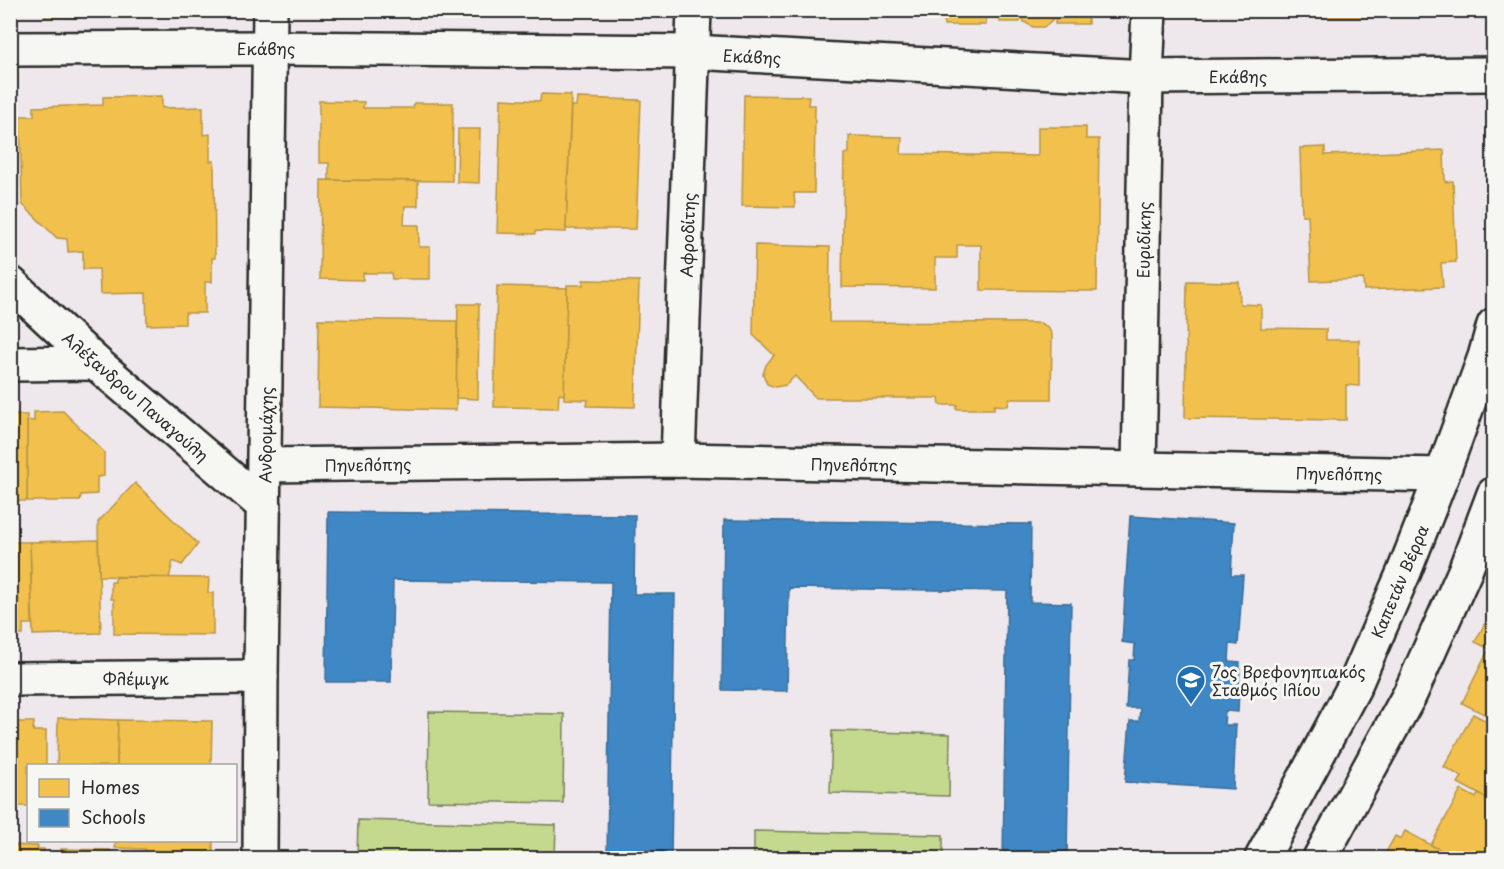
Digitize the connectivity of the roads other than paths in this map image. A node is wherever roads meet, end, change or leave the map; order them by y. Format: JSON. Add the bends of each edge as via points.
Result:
{"nodes":[{"id":1,"x":270,"y":10,"type":"edge"},
{"id":2,"x":694,"y":10,"type":"edge"},
{"id":3,"x":1149,"y":10,"type":"edge"},
{"id":4,"x":270,"y":48,"type":"junction"},
{"id":5,"x":10,"y":49,"type":"edge"},
{"id":6,"x":693,"y":52,"type":"junction"},
{"id":7,"x":1494,"y":74,"type":"edge"},
{"id":8,"x":1146,"y":76,"type":"junction"},
{"id":9,"x":10,"y":284,"type":"edge"},
{"id":10,"x":1494,"y":325,"type":"edge"},
{"id":11,"x":96,"y":363,"type":"junction"},
{"id":12,"x":10,"y":364,"type":"edge"},
{"id":13,"x":678,"y":460,"type":"junction"},
{"id":14,"x":265,"y":465,"type":"junction"},
{"id":15,"x":1139,"y":469,"type":"junction"},
{"id":16,"x":1442,"y":475,"type":"junction"},
{"id":17,"x":1494,"y":494,"type":"edge"},
{"id":18,"x":264,"y":506,"type":"junction"},
{"id":19,"x":261,"y":677,"type":"junction"},
{"id":20,"x":10,"y":679,"type":"edge"},
{"id":21,"x":260,"y":858,"type":"edge"},
{"id":22,"x":1262,"y":858,"type":"edge"},
{"id":23,"x":1320,"y":858,"type":"edge"}],
"edges":[{"from":1,"to":4,"type":"street","name":"Ανδρομάχης"},
{"from":2,"to":6,"type":"street","name":"Αφροδίτης"},
{"from":3,"to":8,"type":"street","name":"Ευριδίκης"},
{"from":4,"to":5,"type":"street","name":"Εκάβης"},
{"from":4,"to":6,"type":"street","name":"Εκάβης"},
{"from":4,"to":14,"type":"street","name":"Ανδρομάχης"},
{"from":6,"to":8,"type":"street","name":"Εκάβης"},
{"from":6,"to":13,"type":"street","name":"Αφροδίτης"},
{"from":7,"to":8,"type":"street","name":"Εκάβης"},
{"from":8,"to":15,"type":"street","name":"Ευριδίκης"},
{"from":9,"to":11,"type":"street","name":"Αλέξανδρου Παναγούλη"},
{"from":10,"to":16,"type":"street","name":"Καπετάν Βέρρα"},
{"from":11,"to":12,"type":"street"},
{"from":11,"to":18,"type":"street","name":"Αλέξανδρου Παναγούλη"},
{"from":13,"to":14,"type":"street","name":"Πηνελόπης"},
{"from":13,"to":15,"type":"street","name":"Πηνελόπης"},
{"from":14,"to":18,"type":"street","name":"Ανδρομάχης"},
{"from":15,"to":16,"type":"street","name":"Πηνελόπης"},
{"from":16,"to":22,"type":"street","name":"Καπετάν Βέρρα","via":[[1354,687]]},
{"from":17,"to":23,"type":"street","via":[[1410,694]]},
{"from":18,"to":19,"type":"street","name":"Ανδρομάχης"},
{"from":19,"to":20,"type":"street","name":"Φλέμιγκ"},
{"from":19,"to":21,"type":"street","name":"Ανδρομάχης"}]}
